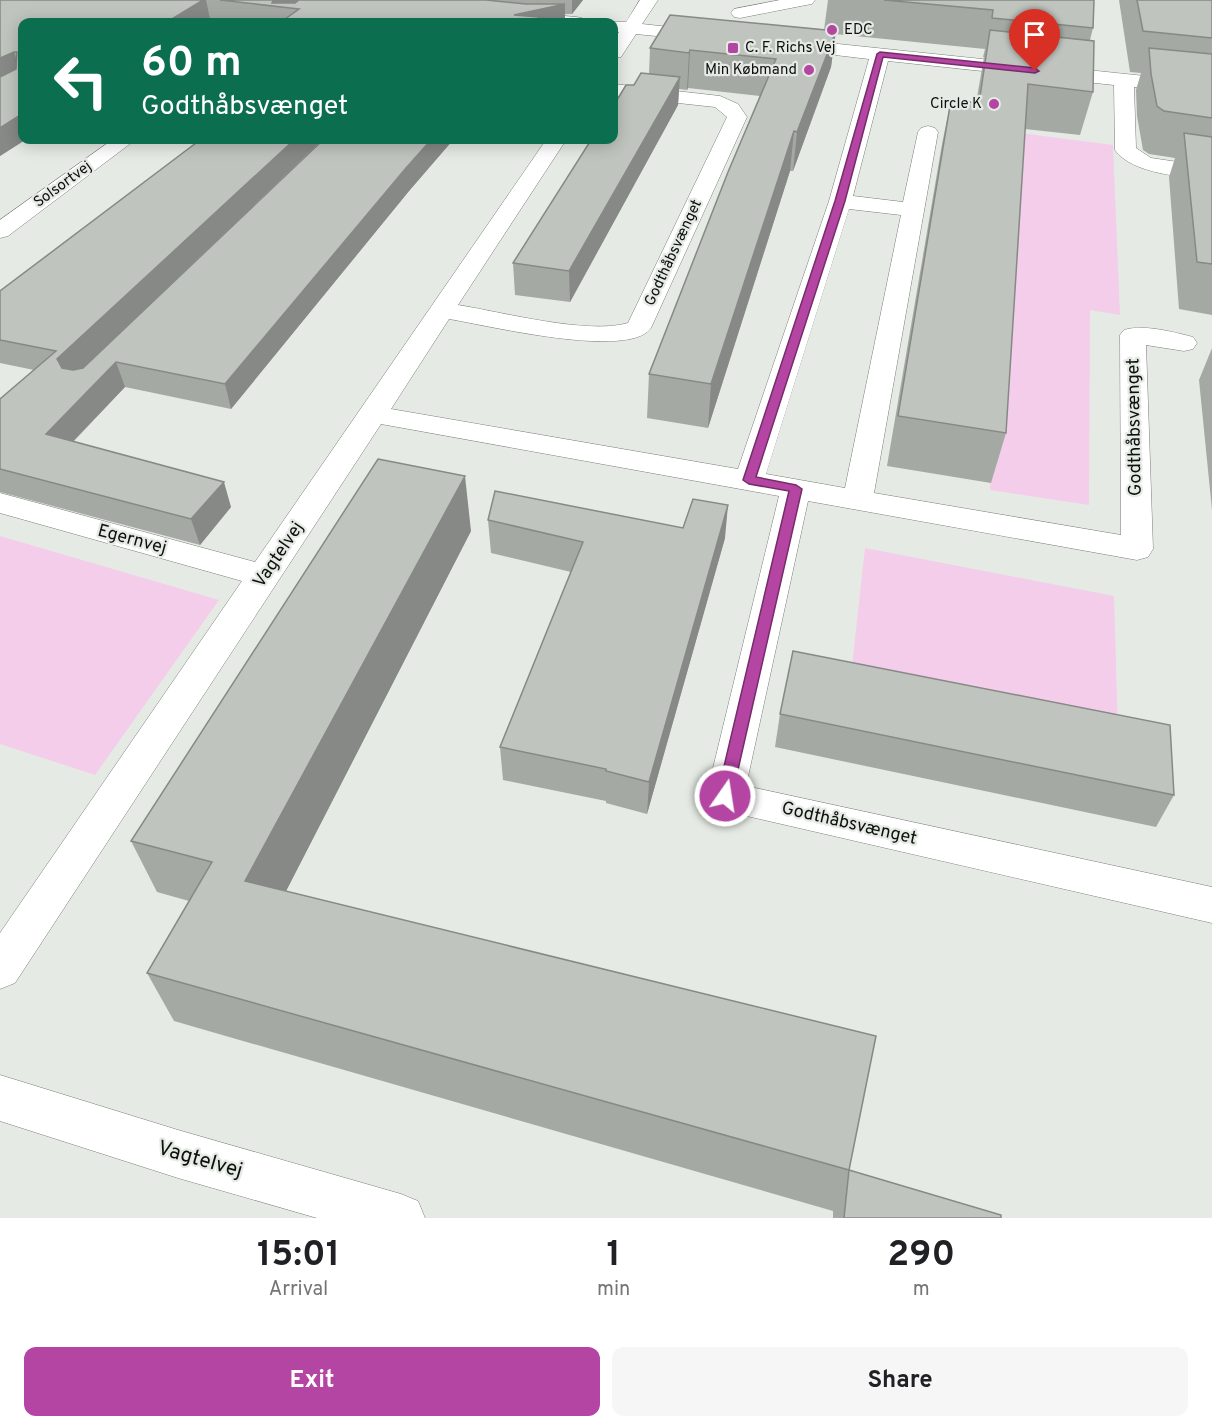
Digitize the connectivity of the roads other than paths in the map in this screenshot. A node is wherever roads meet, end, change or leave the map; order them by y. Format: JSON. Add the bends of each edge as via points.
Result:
{"nodes":[{"id":1,"x":649,"y":0,"type":"edge"},
{"id":2,"x":807,"y":0,"type":"edge"},
{"id":3,"x":740,"y":13,"type":"dead end"},
{"id":4,"x":499,"y":15,"type":"edge"},
{"id":5,"x":532,"y":18,"type":"edge"},
{"id":6,"x":622,"y":27,"type":"edge"},
{"id":7,"x":728,"y":38,"type":"edge"},
{"id":8,"x":774,"y":43,"type":"edge"},
{"id":9,"x":880,"y":54,"type":"junction"},
{"id":10,"x":1124,"y":80,"type":"junction"},
{"id":11,"x":1212,"y":89,"type":"edge"},
{"id":12,"x":618,"y":90,"type":"edge"},
{"id":13,"x":928,"y":132,"type":"dead end"},
{"id":14,"x":120,"y":144,"type":"edge"},
{"id":15,"x":553,"y":144,"type":"edge"},
{"id":16,"x":1212,"y":174,"type":"edge"},
{"id":17,"x":840,"y":201,"type":"junction"},
{"id":18,"x":913,"y":210,"type":"junction"},
{"id":19,"x":0,"y":231,"type":"edge"},
{"id":20,"x":444,"y":310,"type":"junction"},
{"id":21,"x":1184,"y":343,"type":"dead end"},
{"id":22,"x":374,"y":414,"type":"junction"},
{"id":23,"x":749,"y":480,"type":"junction"},
{"id":24,"x":796,"y":489,"type":"junction"},
{"id":25,"x":858,"y":500,"type":"junction"},
{"id":26,"x":0,"y":503,"type":"edge"},
{"id":27,"x":264,"y":576,"type":"junction"},
{"id":28,"x":1212,"y":904,"type":"edge"},
{"id":29,"x":0,"y":969,"type":"edge"},
{"id":30,"x":0,"y":1098,"type":"edge"},
{"id":31,"x":401,"y":1218,"type":"edge"}],
"edges":[{"from":1,"to":6,"type":"street"},
{"from":2,"to":3,"type":"street"},
{"from":4,"to":5,"type":"street"},
{"from":6,"to":7,"type":"street"},
{"from":8,"to":9,"type":"street"},
{"from":9,"to":10,"type":"street"},
{"from":9,"to":17,"type":"street"},
{"from":10,"to":11,"type":"street"},
{"from":10,"to":16,"type":"street","via":[[1126,150],[1145,163]]},
{"from":12,"to":20,"type":"street","name":"Godthåbsvænget","via":[[720,102],[737,117],[638,328],[615,335],[577,333]]},
{"from":13,"to":18,"type":"street"},
{"from":14,"to":19,"type":"street","name":"Solsortvej"},
{"from":15,"to":20,"type":"street","name":"Vagtelvej"},
{"from":17,"to":18,"type":"street"},
{"from":17,"to":23,"type":"street"},
{"from":18,"to":25,"type":"street"},
{"from":20,"to":22,"type":"street","name":"Vagtelvej"},
{"from":21,"to":25,"type":"street","name":"Godthåbsvænget","via":[[1133,335],[1137,549]]},
{"from":22,"to":23,"type":"street","name":"Godthåbsvænget"},
{"from":22,"to":27,"type":"street","name":"Vagtelvej"},
{"from":23,"to":24,"type":"street","name":"Godthåbsvænget"},
{"from":24,"to":25,"type":"street","name":"Godthåbsvænget"},
{"from":24,"to":28,"type":"street","name":"Godthåbsvænget","via":[[725,796]]},
{"from":26,"to":27,"type":"street","name":"Egernvej"},
{"from":27,"to":29,"type":"street","name":"Vagtelvej"},
{"from":30,"to":31,"type":"street","name":"Vagtelvej"}]}
